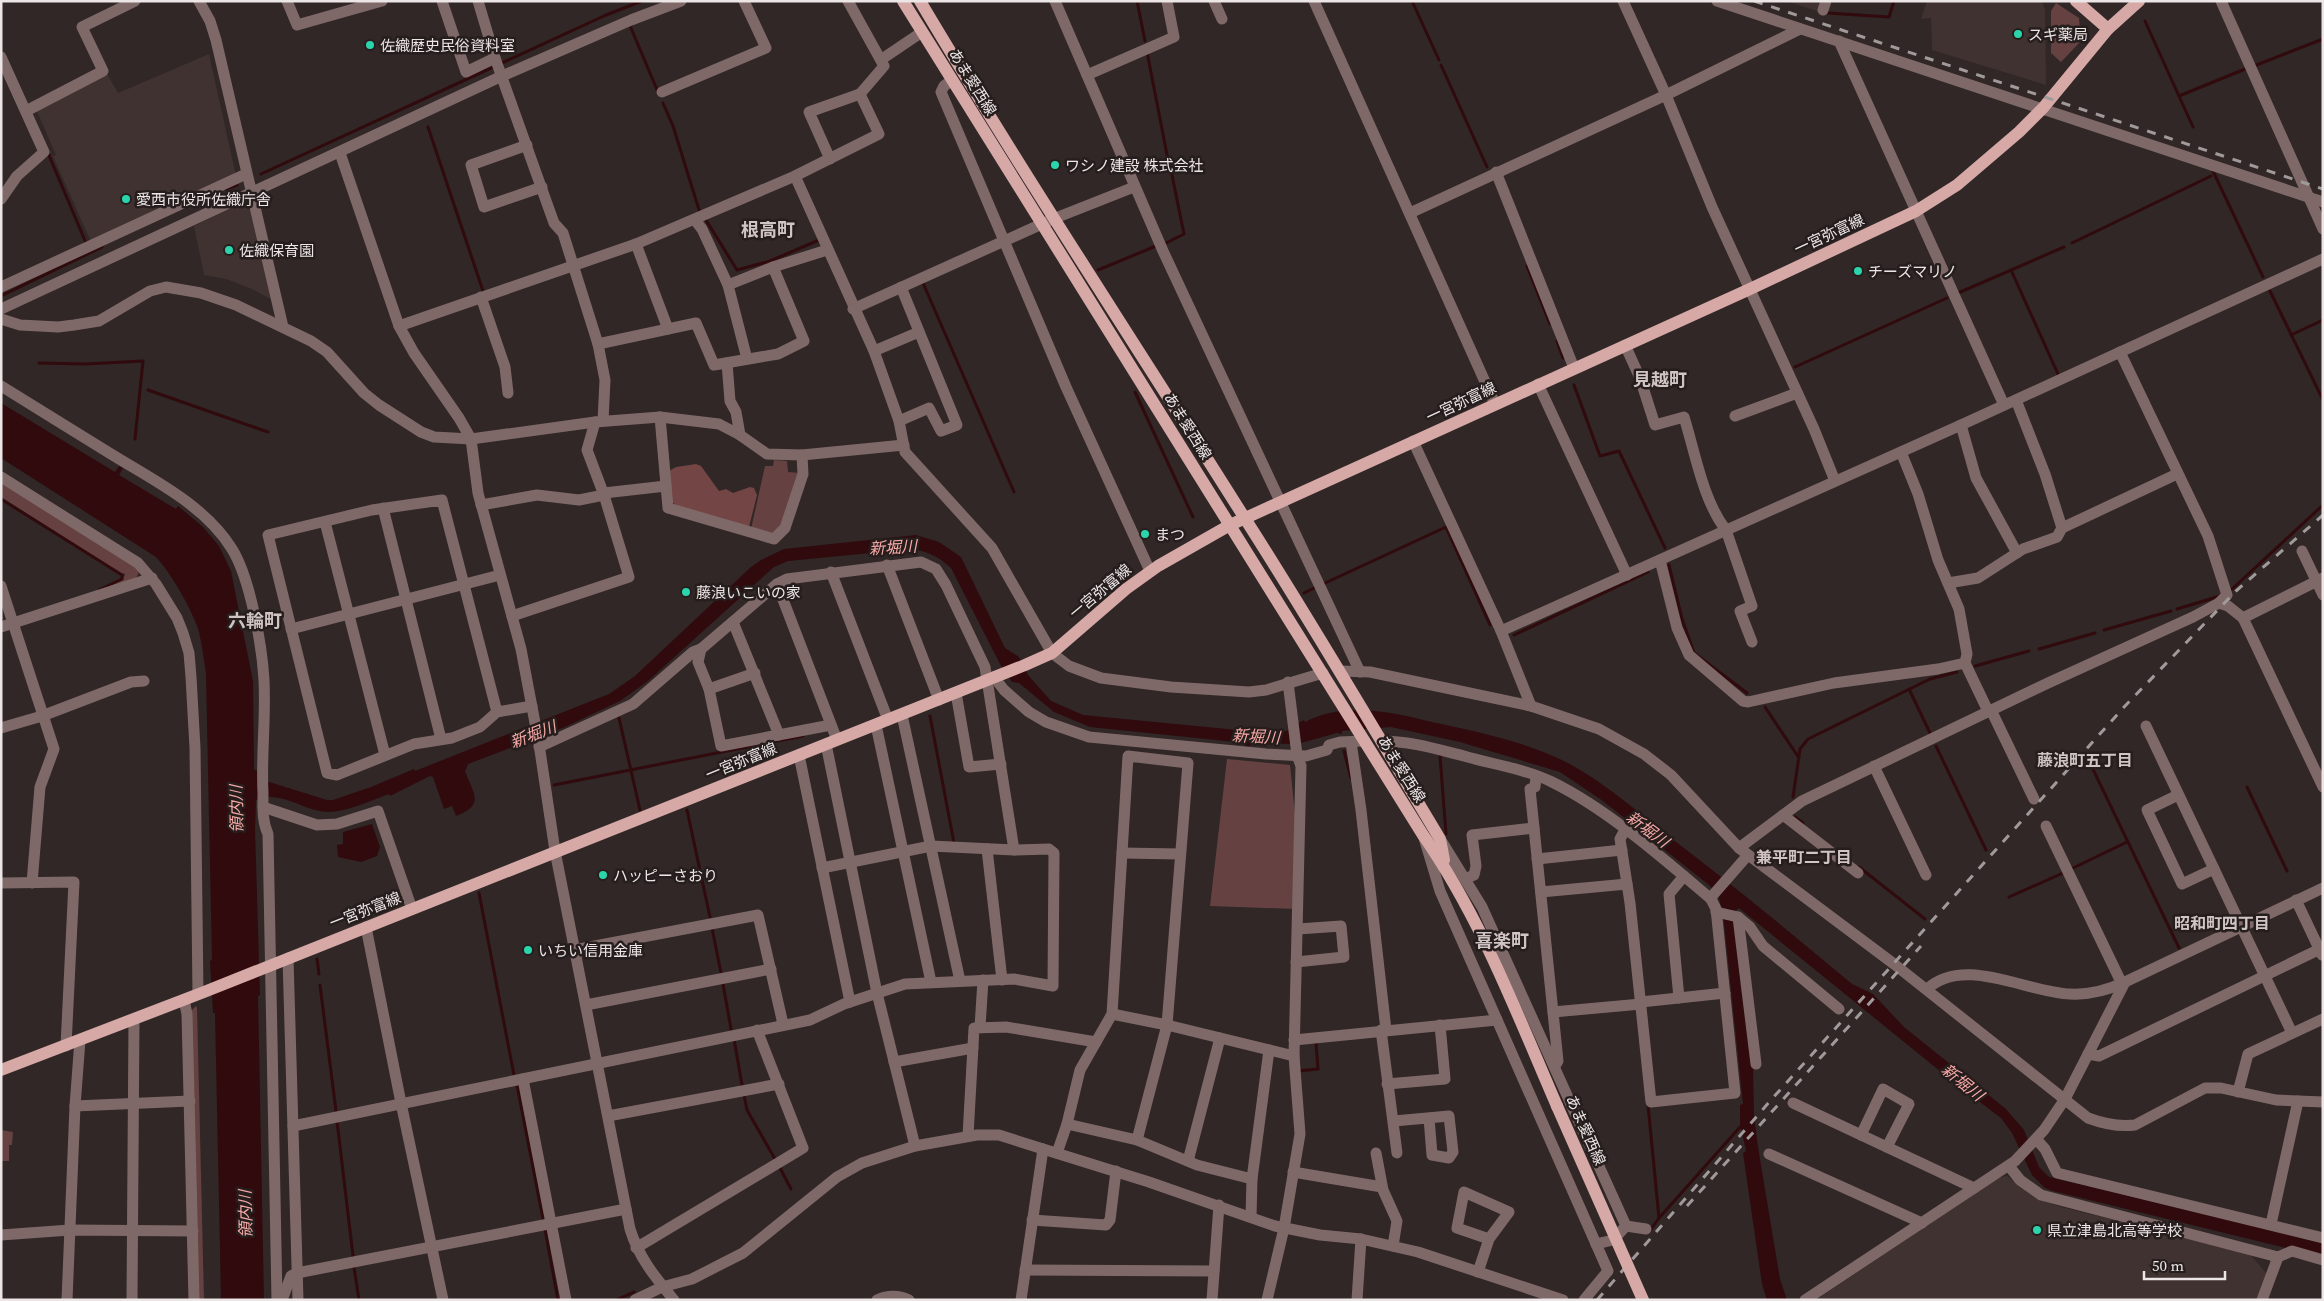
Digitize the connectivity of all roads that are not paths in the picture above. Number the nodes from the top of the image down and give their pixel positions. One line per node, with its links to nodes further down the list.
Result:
1 (135, 1): 36 (street)
2 (200, 1): 41 (street)
3 (287, 1): 4 (street)
4 (382, 1)
5 (442, 1): 27 (street)
6 (478, 1): 27 (street)
7 (680, 1): 29 (street)
8 (744, 1): 32 (street)
9 (848, 1): 28 (street)
10 (903, 1): 24 (main road, あま愛西線)
11 (920, 1): 52 (main road, あま愛西線)
12 (1056, 1): 30 (street)
13 (1167, 1): 30 (street)
14 (1214, 1): 21 (street)
15 (1314, 1): 50 (street)
16 (1623, 1): 34 (street)
17 (1717, 1): 22 (street)
18 (2076, 1): 23 (main road)
19 (2139, 1): 23 (main road, 一宮弥富線)
20 (2220, 1): 46 (street)
21 (1222, 20)
22 (1800, 29): 25 (street); 34 (street)
23 (2108, 29): 35 (main road, 一宮弥富線)
24 (922, 32): 28 (street); 31 (main road, あま愛西線)
25 (1838, 40): 35 (street); 49 (street)
26 (1, 57): 36 (street)
27 (496, 59): 29 (street)
28 (882, 60): 33 (street)
29 (501, 74): 37 (street); 38 (street)
30 (1088, 75): 43 (street)
31 (952, 80): 52 (main road, あま愛西線); 54 (street)
32 (662, 92)
33 (860, 94): 39 (street); 39 (street)
34 (1666, 95): 40 (street); 63 (street)
35 (2043, 108): 46 (street); 49 (main road, 一宮弥富線)
36 (26, 111): 47 (street)
37 (527, 145): 44 (street); 44 (street)
38 (340, 153): 45 (street); 68 (street)
39 (830, 158): 42 (street)
40 (1496, 172): 50 (street); 78 (street)
41 (246, 174): 45 (street); 61 (street)
42 (795, 176): 51 (street); 56 (street)
43 (1134, 186): 52 (street); 102 (street)
44 (542, 187): 58 (street)
45 (250, 194): 65 (street); 69 (street)
46 (2309, 197): 48 (street); 53 (street)
47 (1, 199)
48 (2323, 202)
49 (1916, 211): 63 (main road, 一宮弥富線); 85 (street)
50 (1410, 213): 84 (street)
51 (695, 220): 55 (street); 60 (street)
52 (1048, 221): 54 (street); 105 (main road, あま愛西線); 107 (main road, あま愛西線)
53 (2323, 228)
54 (1005, 241): 62 (street); 114 (street)
55 (636, 244): 58 (street); 70 (street)
56 (827, 250): 59 (street); 66 (street)
57 (2323, 259): 75 (street)
58 (574, 267): 64 (street); 72 (street)
59 (773, 267): 60 (street); 76 (street)
60 (728, 285): 76 (street)
61 (1, 287)
62 (901, 287): 66 (street); 71 (street)
63 (1750, 289): 73 (main road, 一宮弥富線); 82 (street)
64 (480, 297): 68 (street); 81 (street)
65 (1, 309)
66 (854, 309): 74 (street)
67 (1, 319): 69 (street)
68 (399, 326): 92 (street)
69 (283, 327): 92 (street)
70 (668, 329): 72 (street); 77 (street)
71 (919, 332): 74 (street); 89 (street)
72 (598, 344): 88 (street)
73 (1625, 345): 78 (main road, 一宮弥富線); 109 (street)
74 (874, 351): 89 (street)
75 (2120, 352): 83 (street); 97 (street)
76 (747, 359): 77 (street)
77 (727, 362): 91 (street)
78 (1574, 368): 79 (main road, 一宮弥富線)
79 (1538, 384): 84 (main road, 一宮弥富線); 116 (street)
80 (1, 386): 175 (street)
81 (508, 393)
82 (1797, 393): 86 (street); 99 (street)
83 (2016, 400): 85 (street); 108 (street)
84 (1495, 404): 93 (main road, 一宮弥富線)
85 (2004, 405): 90 (street)
86 (1736, 416)
87 (660, 417): 88 (street); 91 (street); 100 (street)
88 (599, 421): 92 (street); 101 (street)
89 (899, 421): 94 (street)
90 (1961, 425): 95 (street); 111 (street)
91 (740, 435): 96 (street)
92 (471, 439): 103 (street)
93 (1413, 441): 102 (main road, 一宮弥富線); 134 (street)
94 (904, 445): 96 (street); 137 (street)
95 (1901, 452): 99 (street); 120 (street)
96 (802, 455): 100 (street)
97 (2177, 474): 108 (street); 126 (street)
98 (1, 477): 118 (street)
99 (1835, 481): 109 (street)
100 (666, 486): 101 (street)
101 (604, 494): 103 (street); 128 (street)
102 (1279, 504): 105 (main road, 一宮弥富線); 140 (street)
103 (481, 505): 117 (street)
104 (383, 508): 106 (street); 122 (street); 125 (street)
105 (1246, 519): 107 (main road, 一宮弥富線); 139 (main road, あま愛西線)
106 (325, 522): 127 (street); 133 (street)
107 (1230, 525): 114 (main road, 一宮弥富線); 142 (main road, あま愛西線)
108 (2062, 528): 111 (street)
109 (1726, 530): 112 (street); 135 (street)
110 (2302, 551): 119 (street)
111 (2017, 553): 120 (street)
112 (1660, 560): 116 (street); 138 (street)
113 (887, 565): 115 (street); 143 (street); 148 (street)
114 (1150, 571): 137 (main road, 一宮弥富線)
115 (831, 572): 121 (street); 155 (street)
116 (1627, 574): 134 (street)
117 (500, 575): 122 (street); 128 (street)
118 (152, 578): 131 (street); 226 (street)
119 (2320, 579): 124 (street); 129 (street)
120 (1948, 583): 138 (street)
121 (776, 584): 130 (street); 156 (street)
122 (464, 585): 125 (street); 152 (street)
123 (1, 586): 131 (street)
124 (2323, 595)
125 (406, 600): 127 (street); 161 (street)
126 (2219, 603): 129 (street); 151 (street)
127 (348, 614): 133 (street); 168 (street)
128 (512, 616): 150 (street)
129 (2243, 618): 172 (street)
130 (733, 622): 136 (street); 141 (street)
131 (14, 623): 132 (street); 154 (street)
132 (1, 627)
133 (291, 629): 168 (street)
134 (1501, 631): 149 (street)
135 (1752, 642)
136 (701, 649): 146 (street); 165 (street)
137 (1052, 653): 143 (main road, 一宮弥富線); 145 (street)
138 (1965, 663): 151 (street)
139 (1340, 671): 140 (street); 162 (main road, あま愛西線)
140 (1360, 672): 149 (street)
141 (755, 673): 146 (street); 160 (street)
142 (1323, 673): 145 (street); 163 (main road, あま愛西線)
143 (994, 677): 147 (main road, 一宮弥富線); 167 (street); 169 (street)
144 (144, 681): 154 (street)
145 (1288, 682): 167 (street)
146 (710, 689): 160 (street)
147 (956, 693): 148 (main road, 一宮弥富線); 169 (street)
148 (939, 700): 153 (main road, 一宮弥富線)
149 (1531, 706): 187 (street)
150 (533, 711): 152 (street); 165 (street)
151 (1989, 711): 170 (street); 174 (street)
152 (497, 712): 161 (street)
153 (902, 715): 155 (main road, 一宮弥富線); 182 (street)
154 (42, 716): 159 (street); 201 (street)
155 (888, 720): 157 (main road, 一宮弥富線)
156 (831, 725): 160 (street); 164 (street)
157 (876, 725): 164 (main road, 一宮弥富線); 188 (street)
158 (2146, 726): 173 (street)
159 (1, 728)
160 (779, 735)
161 (441, 739): 168 (street)
162 (1380, 739): 171 (street); 181 (main road, あま愛西線)
163 (1360, 740): 167 (street); 180 (main road, あま愛西線); 247 (street)
164 (832, 742): 166 (main road, 一宮弥富線); 192 (street)
165 (539, 745): 186 (street)
166 (799, 755): 186 (main road, 一宮弥富線); 194 (street)
167 (1297, 755): 212 (street)
168 (385, 756)
169 (1001, 764): 184 (street)
170 (1874, 766): 176 (street); 197 (street)
171 (1536, 776): 178 (street); 179 (street)
172 (2323, 787)
173 (2178, 795): 195 (street); 195 (street)
174 (2034, 799)
175 (263, 805): 207 (street); 217 (street)
176 (1783, 815): 187 (street); 196 (street)
177 (2046, 826): 224 (street)
178 (1534, 828): 191 (street); 199 (street)
179 (1626, 830): 185 (street); 198 (street)
180 (1423, 835): 193 (main road, あま愛西線); 241 (street)
181 (1440, 839): 193 (main road, あま愛西線); 199 (street)
182 (931, 846): 183 (street); 188 (street); 222 (street)
183 (987, 849): 184 (street); 221 (street)
184 (1014, 850): 221 (street)
185 (1622, 850): 191 (street); 202 (street)
186 (554, 851): 207 (main road, 一宮弥富線); 213 (street)
187 (1743, 851): 205 (street); 225 (street)
188 (904, 852): 192 (street); 223 (street)
189 (1122, 853): 190 (street); 190 (street); 236 (street)
190 (1180, 854): 243 (street)
191 (1537, 860): 204 (street)
192 (851, 862): 194 (street); 228 (street)
193 (1445, 866): 347 (main road, あま愛西線, bridge)
194 (822, 868): 231 (street)
195 (2214, 869): 211 (street)
196 (1858, 873)
197 (1926, 875)
198 (1684, 876): 205 (street); 229 (street)
199 (1465, 879): 238 (street)
200 (1, 883): 201 (street)
201 (32, 883): 253 (street)
202 (1627, 884): 204 (street); 232 (street)
203 (2323, 888): 206 (street)
204 (1540, 892): 237 (street)
205 (1712, 897): 208 (street)
206 (2296, 900): 211 (street); 214 (street)
207 (412, 909): 210 (main road, 一宮弥富線)
208 (1718, 913): 209 (street); 227 (street)
209 (1738, 917): 234 (street); 261 (street)
210 (366, 927): 215 (main road, 一宮弥富線); 272 (street)
211 (2241, 927): 219 (street); 224 (street)
212 (1298, 929): 216 (street); 216 (street)
213 (574, 950): 218 (street); 233 (street)
214 (2321, 952): 219 (street)
215 (288, 958): 217 (main road, 一宮弥富線); 254 (street)
216 (1296, 962): 251 (street)
217 (268, 966): 226 (main road, 一宮弥富線); 235 (street)
218 (771, 970): 233 (street); 242 (street)
219 (2265, 975): 248 (street); 257 (street)
220 (983, 980): 221 (street); 222 (street); 245 (street)
221 (1002, 980)
222 (960, 981): 223 (street)
223 (931, 982): 228 (street)
224 (2124, 983): 225 (street); 257 (street)
225 (1927, 989): 268 (street)
226 (201, 993): 230 (main road, 一宮弥富線)
227 (1724, 993): 229 (street); 232 (street)
228 (877, 994): 231 (street); 259 (street)
229 (1679, 998): 232 (street)
230 (184, 1000): 239 (main road, 一宮弥富線); 269 (street)
231 (850, 1002): 242 (street)
232 (1641, 1003): 237 (street)
233 (586, 1005): 260 (street)
234 (1839, 1009)
235 (272, 1010): 254 (street); 332 (street)
236 (1112, 1014): 243 (street); 252 (street)
237 (1553, 1014): 238 (street); 262 (street)
238 (1532, 1016): 262 (street)
239 (134, 1019): 250 (main road, 一宮弥富線); 274 (street)
240 (2323, 1019): 248 (street)
241 (1497, 1020): 244 (street); 298 (street)
242 (783, 1024): 246 (street)
243 (1167, 1025): 249 (street); 283 (street)
244 (1440, 1025): 247 (street); 266 (street)
245 (980, 1028): 252 (street); 255 (street)
246 (757, 1030): 260 (street); 265 (street)
247 (1384, 1030): 251 (street); 266 (street)
248 (2292, 1033): 267 (street)
249 (1220, 1038): 256 (street); 292 (street)
250 (80, 1040): 253 (main road, 一宮弥富線); 275 (street)
251 (1294, 1040): 258 (street)
252 (1096, 1042): 279 (street)
253 (66, 1046): 263 (main road, 一宮弥富線)
254 (291, 1048): 280 (street)
255 (973, 1048): 259 (street); 282 (street)
256 (1269, 1050): 258 (street); 297 (street)
257 (2088, 1054): 268 (street)
258 (1294, 1056): 296 (street)
259 (894, 1062): 285 (street)
260 (598, 1064): 264 (street); 276 (street)
261 (1756, 1064)
262 (1555, 1067): 294 (street)
263 (1, 1070)
264 (524, 1079): 272 (street); 306 (street)
265 (779, 1084): 276 (street); 321 (street)
266 (1387, 1084): 278 (street)
267 (2238, 1092): 268 (street); 270 (street)
268 (2065, 1100): 284 (street)
269 (190, 1101): 274 (street); 313 (street)
270 (2298, 1101): 271 (street); 307 (street)
271 (2323, 1102)
272 (400, 1103): 280 (street); 319 (street)
273 (1792, 1104): 281 (street)
274 (134, 1105): 275 (street); 312 (street)
275 (75, 1106): 311 (street)
276 (608, 1116): 302 (street)
277 (1428, 1118): 278 (street)
278 (1394, 1121): 290 (street)
279 (1067, 1124): 283 (street); 288 (street)
280 (293, 1126): 327 (street)
281 (1861, 1135): 286 (street); 286 (street)
282 (968, 1136): 285 (street); 287 (street)
283 (1137, 1140): 292 (street)
284 (2034, 1141): 293 (street); 307 (street)
285 (915, 1146): 328 (street)
286 (1887, 1148): 300 (street)
287 (1044, 1149): 288 (street); 304 (street)
288 (1057, 1153): 295 (street)
289 (1376, 1153): 299 (street)
290 (1397, 1153)
291 (1770, 1154): 305 (street)
292 (1188, 1161): 297 (street)
293 (2012, 1163): 300 (street); 322 (street)
294 (1599, 1166): 298 (street); 308 (street)
295 (1116, 1171): 301 (street); 304 (street)
296 (1293, 1172): 299 (street); 309 (street)
297 (1252, 1179): 303 (street)
298 (1568, 1180): 318 (street)
299 (1382, 1187): 320 (street)
300 (1974, 1188): 305 (street)
301 (1219, 1206): 303 (street); 325 (street)
302 (626, 1209): 306 (street); 321 (street)
303 (1251, 1217): 309 (street)
304 (1032, 1220): 324 (street)
305 (1922, 1223): 348 (street)
306 (552, 1224): 319 (street); 336 (street)
307 (2271, 1224): 315 (street)
308 (1626, 1226): 310 (street); 318 (street)
309 (1284, 1228): 316 (street); 343 (street)
310 (1646, 1229)
311 (70, 1230): 312 (street); 314 (street); 329 (street)
312 (133, 1230): 313 (street); 330 (street)
313 (193, 1231): 331 (street)
314 (1, 1235)
315 (2323, 1238)
316 (1361, 1239): 320 (street); 344 (street)
317 (1489, 1239): 317 (street); 326 (street)
318 (1596, 1244): 346 (street)
319 (432, 1246): 327 (street); 335 (street)
320 (1393, 1246): 326 (street)
321 (636, 1248): 328 (street)
322 (2278, 1257): 323 (street); 349 (street)
323 (2323, 1260)
324 (1025, 1270): 325 (street); 341 (street)
325 (1214, 1271): 342 (street)
326 (1478, 1272): 345 (street)
327 (297, 1273): 333 (street); 334 (street)
328 (662, 1287): 337 (street); 338 (street)
329 (67, 1300)
330 (132, 1300)
331 (194, 1300)
332 (277, 1300)
333 (282, 1300)
334 (298, 1300)
335 (443, 1300)
336 (566, 1300)
337 (635, 1300)
338 (674, 1300)
339 (877, 1300): 340 (street)
340 (909, 1300)
341 (1022, 1300)
342 (1212, 1300)
343 (1267, 1300)
344 (1357, 1300)
345 (1563, 1300)
346 (1584, 1300)
347 (1643, 1300)
348 (1805, 1300)
349 (2262, 1300)

